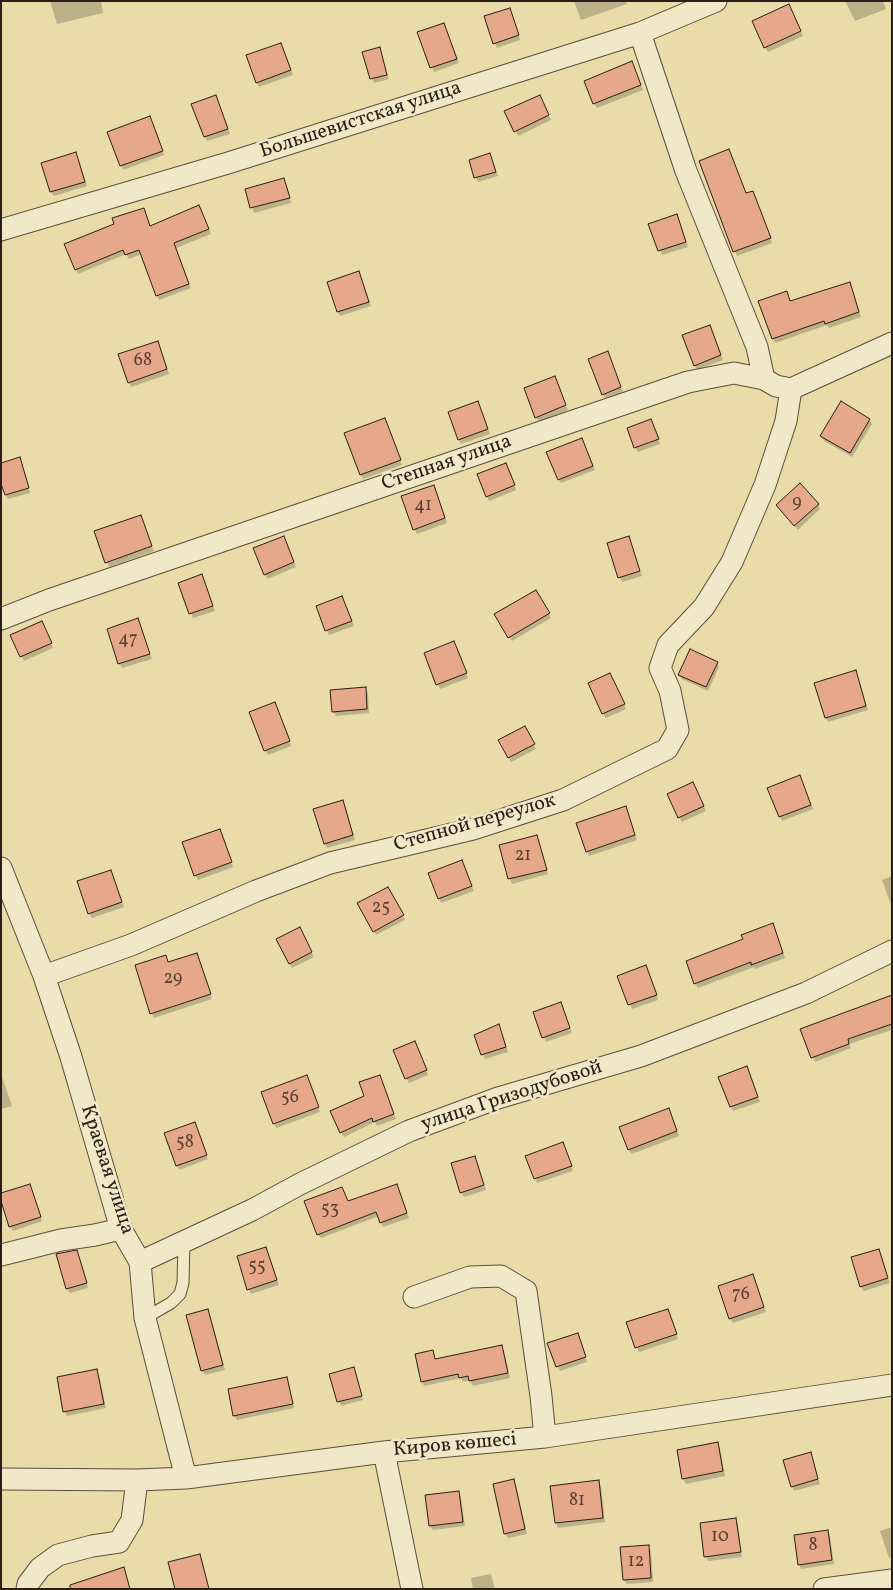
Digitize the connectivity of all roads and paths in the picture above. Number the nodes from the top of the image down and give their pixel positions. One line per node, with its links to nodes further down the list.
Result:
1 (716, 1): 2 (street, Большевистская улица)
2 (640, 32): 3 (street, Большевистская улица); 5 (street)
3 (1, 230)
4 (892, 343): 6 (street)
5 (764, 378): 6 (street, Степная улица); 7 (street, Степная улица)
6 (790, 389): 10 (street, Степной переулок)
7 (1, 619)
8 (1, 868): 10 (street, Краевая улица)
9 (892, 951): 12 (street, улица Гризодубовой)
10 (44, 976): 11 (street, Краевая улица)
11 (121, 1229): 13 (street); 14 (street, Краевая улица)
12 (184, 1241): 14 (street, улица Гризодубовой); 16 (lane)
13 (1, 1255)
14 (140, 1262): 16 (street, Краевая улица)
15 (414, 1297): 18 (street)
16 (145, 1318): 20 (street, Краевая улица)
17 (892, 1385): 18 (street, Киров көшесі)
18 (545, 1437): 19 (street, Киров көшесі)
19 (384, 1452): 20 (street, Киров көшесі); 25 (street)
20 (186, 1478): 22 (street, Киров көшесі)
21 (8, 1479): 22 (street, Киров көшесі)
22 (137, 1480): 24 (street)
23 (892, 1580): 26 (street)
24 (26, 1589)
25 (412, 1589)
26 (824, 1589)

